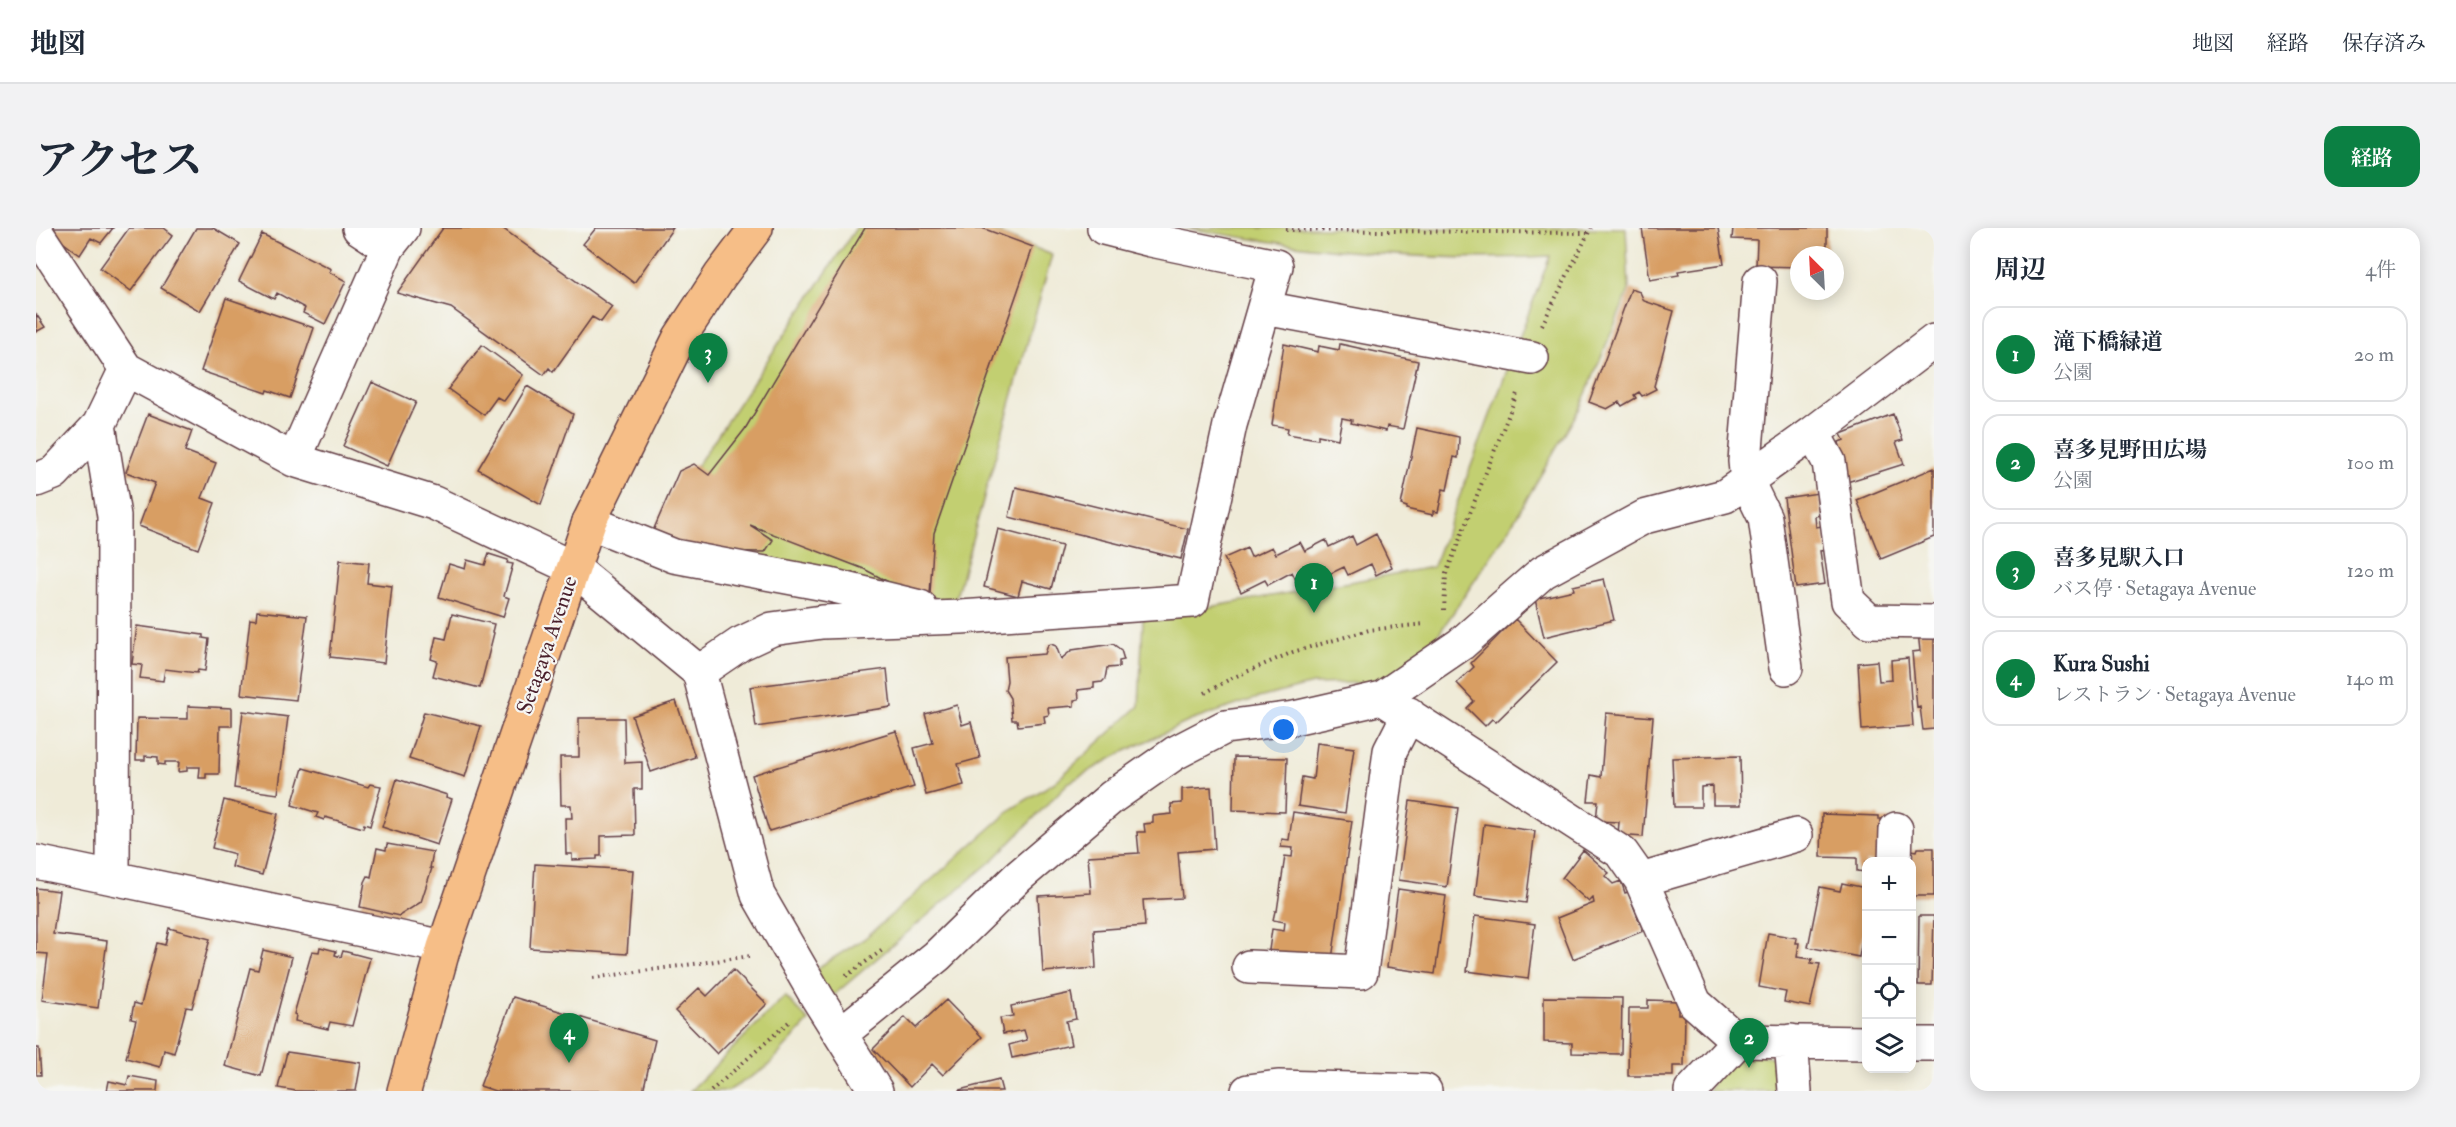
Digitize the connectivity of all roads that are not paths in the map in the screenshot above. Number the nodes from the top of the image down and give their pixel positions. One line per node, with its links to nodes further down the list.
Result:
1 (358, 228): 5 (street)
2 (756, 228): 16 (main road, Setagaya Avenue)
3 (1104, 228): 7 (street)
4 (36, 232): 10 (street)
5 (396, 237): 13 (street)
6 (1760, 281): 15 (street)
7 (1264, 308): 9 (street); 18 (street)
8 (1934, 341): 12 (street)
9 (1532, 358)
10 (126, 369): 11 (street); 13 (street)
11 (99, 425): 14 (street); 27 (street)
12 (1813, 433): 15 (street); 19 (street)
13 (294, 459): 17 (street)
14 (36, 480)
15 (1747, 481): 20 (street); 22 (street)
16 (589, 522): 17 (main road, Setagaya Avenue); 18 (street)
17 (573, 568): 21 (street); 29 (main road, Setagaya Avenue)
18 (961, 617): 21 (street)
19 (1934, 622)
20 (1786, 668)
21 (699, 672): 31 (street)
22 (1396, 706): 28 (street); 30 (street); 31 (street)
23 (1896, 829): 25 (street)
24 (1796, 835): 28 (street)
25 (1895, 857)
26 (36, 862): 27 (street)
27 (113, 877): 29 (street)
28 (1641, 880): 32 (street)
29 (444, 947): 37 (main road, Setagaya Avenue)
30 (1249, 966)
31 (842, 1033): 38 (street)
32 (1738, 1041): 33 (street); 41 (street)
33 (1791, 1041): 34 (street); 42 (street)
34 (1862, 1043)
35 (1916, 1044): 36 (street)
36 (1934, 1044)
37 (404, 1091)
38 (876, 1091)
39 (1248, 1091): 40 (street)
40 (1425, 1091)
41 (1691, 1091)
42 (1795, 1091)

